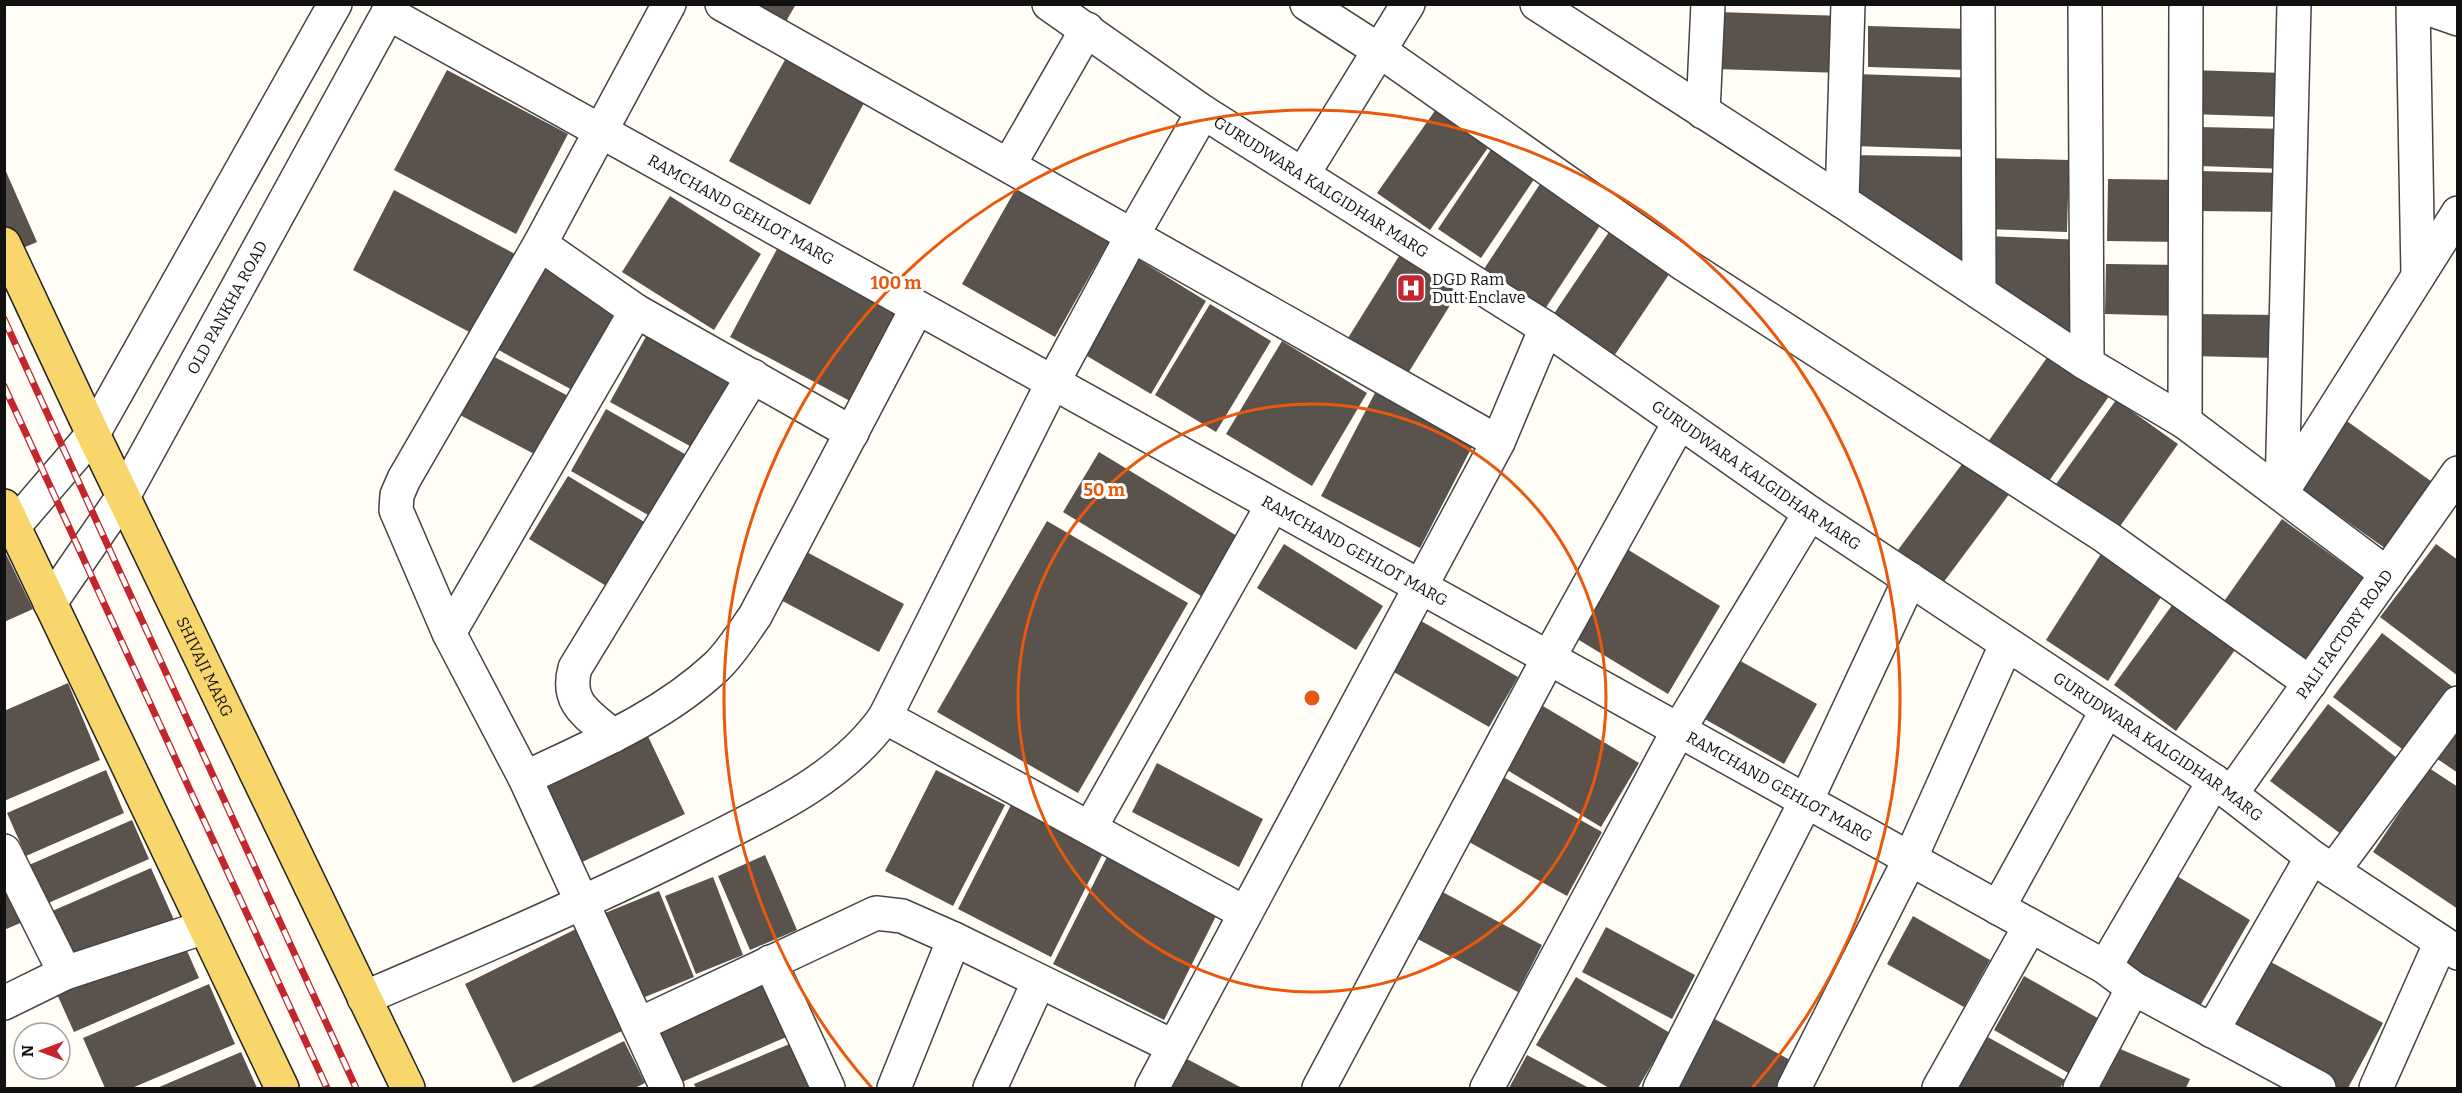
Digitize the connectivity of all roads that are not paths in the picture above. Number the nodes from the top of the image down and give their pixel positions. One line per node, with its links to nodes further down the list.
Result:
1 (335, 4): 40 (street)
2 (669, 4): 21 (street)
3 (722, 4): 22 (street)
4 (1049, 4): 17 (street, GURUDWARA KALGIDHAR MARG)
5 (1307, 4): 18 (street)
6 (1408, 4): 18 (street)
7 (1537, 4): 20 (street)
8 (1708, 4): 20 (street)
9 (1848, 4): 24 (street)
10 (1978, 4): 30 (street)
11 (2085, 4): 34 (street)
12 (2186, 4): 37 (street)
13 (2294, 4): 43 (street)
14 (2414, 4): 16 (street); 29 (street)
15 (390, 9): 21 (street, RAMCHAND GEHLOT MARG); 44 (street, OLD PANKHA ROAD)
16 (2457, 19)
17 (1087, 29): 19 (street, GURUDWARA KALGIDHAR MARG); 22 (street)
18 (1380, 51): 23 (street); 55 (street)
19 (1203, 112): 23 (street, GURUDWARA KALGIDHAR MARG); 26 (street)
20 (1704, 112): 24 (street)
21 (601, 134): 28 (street); 31 (street, RAMCHAND GEHLOT MARG)
22 (1008, 165): 26 (street)
23 (1303, 174): 33 (street, GURUDWARA KALGIDHAR MARG)
24 (1842, 201): 30 (street)
25 (2457, 213): 29 (street)
26 (1133, 234): 36 (street); 41 (street)
27 (4, 244): 40 (main road, SHIVAJI MARG)
28 (540, 244): 32 (street); 52 (street)
29 (2418, 276): 43 (street)
30 (1979, 292): 34 (street)
31 (917, 308): 36 (street, RAMCHAND GEHLOT MARG); 39 (street)
32 (636, 311): 35 (street); 52 (street)
33 (1546, 328): 38 (street, GURUDWARA KALGIDHAR MARG); 41 (street)
34 (2084, 362): 37 (street)
35 (753, 376): 39 (street); 60 (street)
36 (1052, 384): 45 (street, RAMCHAND GEHLOT MARG); 58 (street)
37 (2185, 422): 43 (street)
38 (1679, 423): 46 (street, GURUDWARA KALGIDHAR MARG); 54 (street)
39 (852, 433): 60 (street)
40 (93, 434): 44 (main road, SHIVAJI MARG); 47 (street)
41 (1498, 442): 50 (street)
42 (2457, 473): 48 (street, PALI FACTORY ROAD)
43 (2282, 492): 48 (street)
44 (124, 495): 51 (street, OLD PANKHA ROAD); 80 (main road, SHIVAJI MARG)
45 (1272, 506): 50 (street, RAMCHAND GEHLOT MARG); 64 (street)
46 (1810, 513): 49 (street, GURUDWARA KALGIDHAR MARG); 59 (street)
47 (9, 516): 51 (main road)
48 (2387, 573): 55 (street, PALI FACTORY ROAD)
49 (1910, 579): 53 (street, GURUDWARA KALGIDHAR MARG); 63 (street)
50 (1421, 588): 54 (street, RAMCHAND GEHLOT MARG); 70 (street)
51 (50, 603): 72 (main road)
52 (448, 633): 61 (street)
53 (2006, 645): 57 (street, GURUDWARA KALGIDHAR MARG); 66 (street)
54 (1548, 659): 59 (street, RAMCHAND GEHLOT MARG); 92 (street)
55 (2310, 683): 62 (street, PALI FACTORY ROAD)
56 (2457, 703): 67 (street)
57 (2106, 712): 62 (street, GURUDWARA KALGIDHAR MARG); 69 (street)
58 (885, 717): 64 (street); 68 (street)
59 (1678, 730): 63 (street, RAMCHAND GEHLOT MARG); 93 (street)
60 (614, 736): 61 (street)
61 (525, 778): 68 (street)
62 (2222, 788): 67 (street, GURUDWARA KALGIDHAR MARG); 76 (street, PALI FACTORY ROAD)
63 (1806, 801): 66 (street, RAMCHAND GEHLOT MARG); 94 (street)
64 (1090, 828): 70 (street)
65 (4, 851): 77 (street)
66 (1910, 859): 69 (street, RAMCHAND GEHLOT MARG); 95 (street)
67 (2323, 864): 74 (street, GURUDWARA KALGIDHAR MARG); 83 (street)
68 (583, 904): 80 (street); 82 (street)
69 (1998, 908): 71 (street, RAMCHAND GEHLOT MARG)
70 (1245, 913): 84 (street)
71 (2030, 926): 76 (street, RAMCHAND GEHLOT MARG); 96 (street)
72 (205, 927): 77 (street); 85 (main road)
73 (954, 939): 75 (street); 78 (street); 89 (street)
74 (2453, 948): 99 (street)
75 (770, 962): 82 (street); 88 (street)
76 (2105, 967): 79 (street, RAMCHAND GEHLOT MARG)
77 (65, 973): 81 (street)
78 (1039, 981): 84 (street); 90 (street)
79 (2133, 988): 83 (street, RAMCHAND GEHLOT MARG); 97 (street)
80 (364, 998): 86 (main road, SHIVAJI MARG)
81 (4, 1003)
82 (638, 1025): 87 (street)
83 (2212, 1031): 98 (street, RAMCHAND GEHLOT MARG)
84 (1172, 1046): 91 (street)
85 (282, 1089)
86 (408, 1089)
87 (667, 1089)
88 (828, 1089)
89 (894, 1089)
90 (990, 1089)
91 (1152, 1089)
92 (1319, 1089)
93 (1487, 1089)
94 (1660, 1089)
95 (1794, 1089)
96 (1938, 1089)
97 (2080, 1089)
98 (2319, 1089)
99 (2376, 1089)

